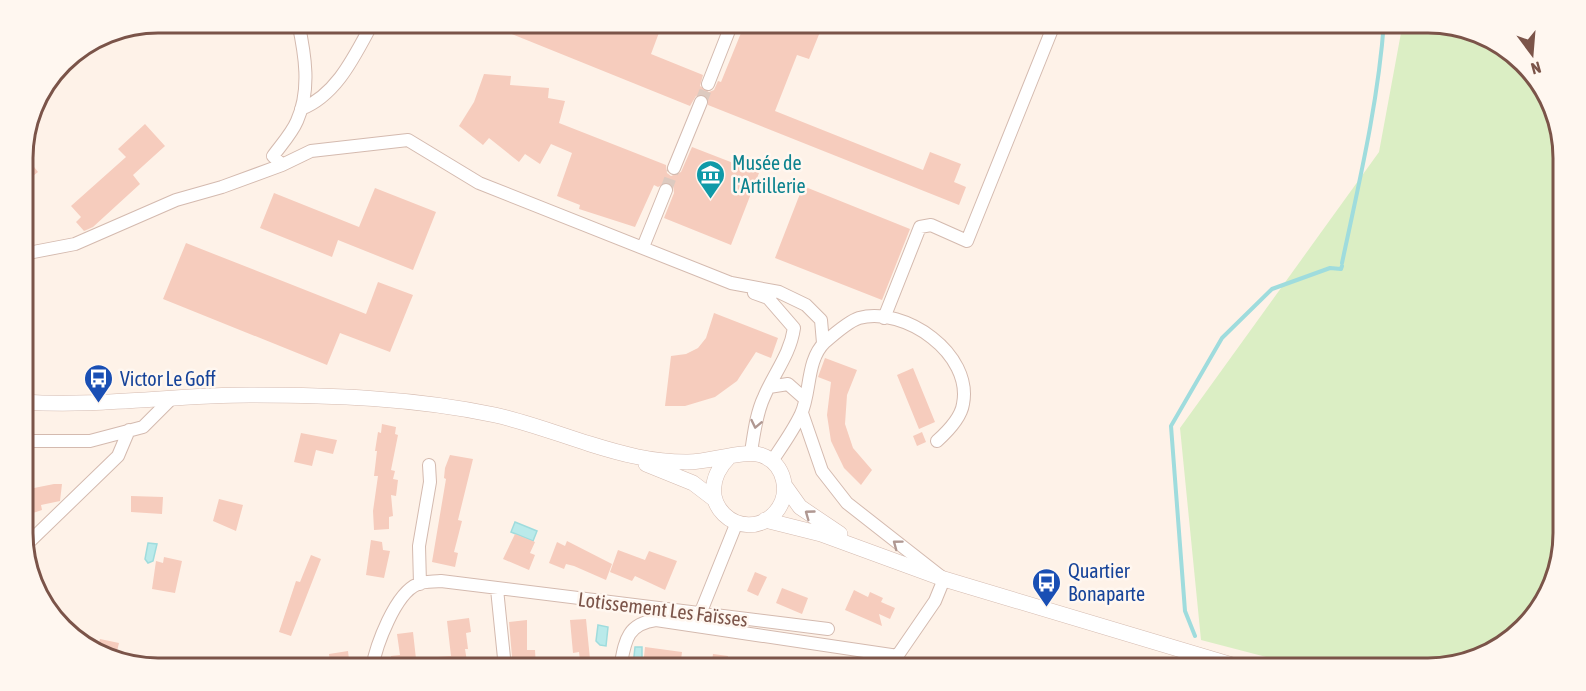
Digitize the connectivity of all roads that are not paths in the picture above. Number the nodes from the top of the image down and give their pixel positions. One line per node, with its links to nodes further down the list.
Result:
1 (300, 33): 7 (street)
2 (366, 33): 7 (street)
3 (728, 33): 5 (street)
4 (1051, 33): 14 (street)
5 (708, 84)
6 (701, 102): 9 (street)
7 (301, 109): 8 (street)
8 (282, 165): 11 (street); 12 (street)
9 (675, 168)
10 (666, 190): 11 (street)
11 (643, 247): 13 (street)
12 (33, 252)
13 (731, 283): 15 (street); 16 (street)
14 (884, 318): 15 (street); 23 (street)
15 (823, 343): 17 (street)
16 (769, 387): 17 (street); 24 (street, one-way to 24)
17 (805, 399): 20 (street)
18 (170, 400): 19 (street); 21 (street); 26 (street)
19 (33, 402)
20 (802, 413): 27 (street); 35 (street, one-way to 20)
21 (129, 430): 22 (street); 33 (street)
22 (33, 441)
23 (938, 441)
24 (751, 452): 25 (street); 27 (street)
25 (729, 457): 26 (street); 30 (street)
26 (639, 459): 30 (street)
27 (772, 462): 29 (street)
28 (429, 465): 36 (street)
29 (784, 486): 31 (street); 34 (street, one-way to 29)
30 (714, 499): 32 (street)
31 (765, 520): 32 (street); 34 (street)
32 (737, 522): 38 (street)
33 (33, 538)
34 (877, 554): 35 (street)
35 (944, 579): 40 (street); 44 (street)
36 (420, 584): 37 (street, Lotissement Les Faïsses); 41 (street)
37 (497, 589): 38 (street, Lotissement Les Faïsses); 42 (street)
38 (700, 614): 39 (street, Lotissement Les Faïsses)
39 (828, 629)
40 (898, 656): 43 (street)
41 (375, 658)
42 (504, 658)
43 (623, 658)
44 (1209, 658)

